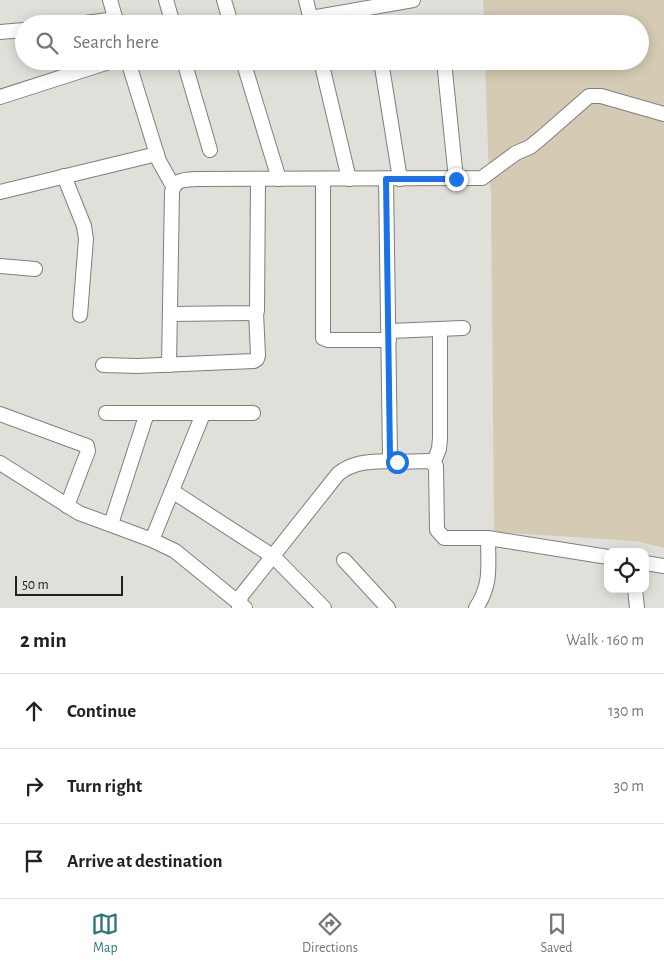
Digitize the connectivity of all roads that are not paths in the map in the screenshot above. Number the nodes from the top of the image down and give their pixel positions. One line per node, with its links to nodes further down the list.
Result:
1 (110, 0): 6 (street)
2 (166, 0): 7 (street)
3 (224, 0): 8 (street)
4 (306, 0): 9 (street)
5 (413, 0): 10 (street)
6 (114, 15)
7 (170, 15)
8 (228, 15)
9 (310, 15)
10 (340, 15)
11 (15, 31): 12 (street)
12 (0, 32)
13 (84, 70): 20 (street)
14 (131, 70): 23 (street)
15 (187, 70): 22 (street)
16 (246, 70): 26 (street)
17 (323, 70): 28 (street)
18 (383, 70): 29 (street)
19 (445, 70): 30 (street)
20 (0, 97)
21 (664, 114): 30 (street)
22 (210, 150)
23 (157, 154): 24 (street); 31 (street)
24 (64, 176): 32 (street); 36 (street)
25 (258, 179): 26 (street); 31 (street); 35 (street)
26 (278, 179): 27 (street)
27 (323, 179): 28 (street); 40 (street)
28 (349, 179): 29 (street)
29 (393, 179): 30 (street); 40 (street)
30 (456, 179)
31 (173, 186): 37 (street)
32 (0, 192)
33 (0, 266): 34 (street)
34 (35, 269)
35 (256, 312): 37 (street); 42 (street)
36 (80, 314)
37 (170, 314): 42 (street)
38 (463, 328): 39 (street)
39 (440, 329): 40 (street); 50 (street)
40 (389, 336): 48 (street)
41 (103, 365): 42 (street)
42 (169, 365)
43 (106, 413): 46 (street)
44 (253, 413): 47 (street)
45 (0, 414): 52 (street)
46 (147, 414): 47 (street); 53 (street)
47 (202, 414): 51 (street)
48 (394, 461): 50 (street); 56 (street)
49 (0, 462): 52 (street)
50 (433, 464): 54 (street)
51 (172, 491): 55 (street); 56 (street)
52 (67, 506): 53 (street)
53 (111, 524): 55 (street)
54 (488, 538): 57 (street); 65 (street)
55 (152, 540): 62 (street)
56 (274, 557): 62 (street); 63 (street)
57 (604, 557)
58 (344, 560): 64 (street)
59 (649, 564): 60 (street)
60 (664, 566)
61 (635, 593): 66 (street)
62 (241, 606)
63 (324, 608)
64 (388, 608)
65 (476, 608)
66 (637, 608)

